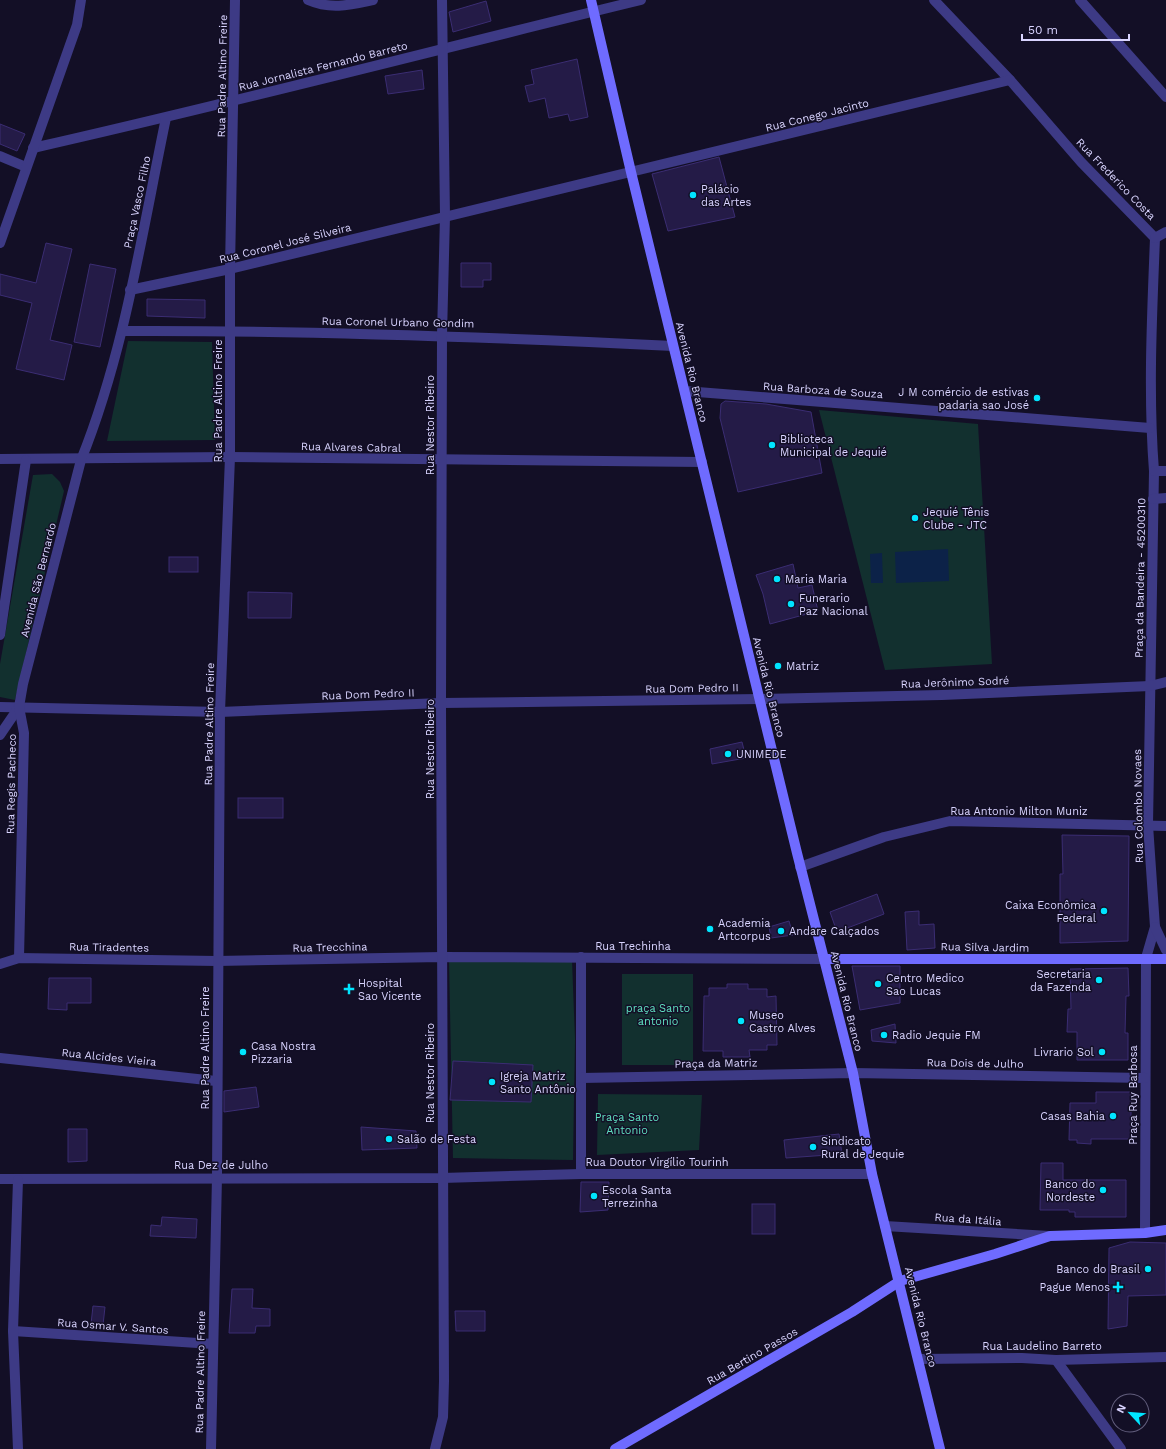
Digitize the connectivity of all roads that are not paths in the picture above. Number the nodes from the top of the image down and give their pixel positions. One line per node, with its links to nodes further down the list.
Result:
1 (81, 0): 16 (street)
2 (235, 0): 14 (street, Rua Padre Altino Freire)
3 (308, 0): 4 (street)
4 (373, 0)
5 (442, 0): 11 (street, Rua Nestor Ribeiro)
6 (591, 0): 10 (main road, Avenida Rio Branco)
7 (641, 0): 10 (street, Rua Jornalista Fernando Barreto)
8 (934, 0): 12 (street, Rua Frederico Costa)
9 (1080, 0): 13 (street)
10 (594, 11): 11 (street, Rua Jornalista Fernando Barreto); 19 (main road, Avenida Rio Branco)
11 (443, 48): 14 (street, Rua Jornalista Fernando Barreto); 20 (street, Rua Nestor Ribeiro)
12 (1010, 80): 19 (street, Rua Conego Jacinto); 22 (street, Rua Frederico Costa)
13 (1166, 97)
14 (234, 100): 15 (street, Rua Jornalista Fernando Barreto); 24 (street, Rua Padre Altino Freire)
15 (166, 118): 16 (street, Rua Jornalista Fernando Barreto); 25 (street, Praça Vasco Filho)
16 (34, 148): 18 (street)
17 (0, 156): 18 (street)
18 (26, 167): 23 (street)
19 (631, 172): 20 (street, Rua Conego Jacinto); 29 (main road, Avenida Rio Branco)
20 (445, 216): 24 (street, Rua Coronel José Silveira); 28 (street, Rua Nestor Ribeiro)
21 (1166, 232): 22 (street)
22 (1155, 238): 31 (street, Rua Frederico Costa)
23 (0, 243)
24 (230, 269): 25 (street, Rua Coronel José Silveira); 26 (street, Rua Padre Altino Freire)
25 (130, 290): 27 (street, Praça Vasco Filho)
26 (230, 331): 27 (street, Rua Coronel Urbano Gondim); 28 (street, Rua Coronel Urbano Gondim); 32 (street, Rua Padre Altino Freire)
27 (122, 332): 36 (street, Avenida São Bernardo)
28 (442, 335): 29 (street, Rua Coronel Urbano Gondim); 34 (street, Rua Nestor Ribeiro)
29 (673, 346): 30 (main road, Avenida Rio Branco)
30 (685, 391): 31 (street, Rua Barboza de Souza); 37 (main road, Avenida Rio Branco)
31 (1150, 428): 38 (street, Rua Frederico Costa)
32 (230, 457): 34 (street, Rua Alvares Cabral); 36 (street, Rua Alvares Cabral); 49 (street, Rua Padre Altino Freire)
33 (0, 459): 35 (street, Rua Alvares Cabral)
34 (443, 459): 37 (street, Rua Alvares Cabral); 46 (street, Rua Nestor Ribeiro)
35 (26, 460): 36 (street, Rua Alvares Cabral); 42 (street)
36 (81, 460): 48 (street, Avenida São Bernardo)
37 (702, 462): 45 (main road, Avenida Rio Branco)
38 (1154, 471): 39 (street); 40 (street, Praça da Bandeira - 45200310)
39 (1166, 471)
40 (1153, 498): 41 (street); 44 (street, Praça da Bandeira - 45200310)
41 (1166, 498)
42 (0, 635)
43 (1166, 682): 44 (street, Rua Jerônimo Sodré)
44 (1150, 686): 45 (street, Rua Jerônimo Sodré); 51 (street, Rua Colombo Novaes)
45 (760, 699): 46 (street, Rua Dom Pedro II); 53 (main road, Avenida Rio Branco)
46 (441, 703): 49 (street, Rua Dom Pedro II); 56 (street, Rua Nestor Ribeiro)
47 (0, 707): 48 (street, Rua Dom Pedro II)
48 (19, 707): 49 (street, Rua Dom Pedro II); 50 (street); 58 (street, Rua Regis Pacheco)
49 (220, 712): 62 (street, Rua Padre Altino Freire)
50 (0, 735)
51 (1148, 825): 52 (street, Rua Antonio Milton Muniz); 53 (street, Rua Antonio Milton Muniz); 54 (street, Rua Colombo Novaes)
52 (1166, 826)
53 (800, 867): 60 (main road, Avenida Rio Branco)
54 (1155, 927): 55 (street); 59 (street, Praça Ruy Barbosa)
55 (1166, 950)
56 (442, 957): 57 (street, Rua Trechinha); 62 (street, Rua Trecchina); 72 (street, Rua Nestor Ribeiro)
57 (581, 957): 60 (street, Rua Trechinha); 66 (street)
58 (19, 958): 62 (street, Rua Tiradentes); 63 (street, Rua Tiradentes)
59 (1146, 958): 60 (main road, Rua Silva Jardim); 61 (main road, Rua Silva Jardim); 67 (street, Praça Ruy Barbosa)
60 (824, 959): 65 (main road, Avenida Rio Branco)
61 (1166, 959)
62 (217, 961): 68 (street, Rua Padre Altino Freire)
63 (0, 964)
64 (0, 1058): 68 (street, Rua Alcides Vieira)
65 (852, 1073): 66 (street, Praça da Matriz); 67 (street, Rua Dois de Julho); 70 (main road, Avenida Rio Branco)
66 (581, 1078): 69 (street)
67 (1145, 1078): 77 (street, Praça Ruy Barbosa)
68 (216, 1081): 71 (street, Rua Padre Altino Freire)
69 (581, 1174): 70 (street, Rua Doutor Virgílio Tourinh); 72 (street, Rua Doutor Virgílio Tourinh)
70 (872, 1174): 75 (main road, Avenida Rio Branco)
71 (216, 1177): 72 (street, Rua Dez de Julho); 74 (street, Rua Dez de Julho); 81 (street, Rua Padre Altino Freire)
72 (442, 1178): 87 (street, Rua Nestor Ribeiro)
73 (0, 1179): 74 (street, Rua Dez de Julho)
74 (18, 1180): 80 (street)
75 (885, 1226): 78 (street, Rua da Itália); 79 (main road, Avenida Rio Branco)
76 (1166, 1230): 77 (main road, Rua da Itália)
77 (1145, 1233): 78 (main road, Rua da Itália)
78 (1050, 1236): 79 (main road, Rua da Itália)
79 (900, 1281): 83 (main road, Avenida Rio Branco); 88 (main road, Rua Bertino Passos)
80 (12, 1331): 81 (street, Rua Osmar V. Santos); 85 (street)
81 (213, 1344): 86 (street, Rua Padre Altino Freire)
82 (1166, 1356): 84 (street, Rua Laudelino Barreto)
83 (919, 1358): 84 (street, Rua Laudelino Barreto); 89 (main road, Avenida Rio Branco)
84 (1056, 1360): 90 (street)
85 (18, 1449)
86 (211, 1449)
87 (434, 1449)
88 (615, 1449)
89 (940, 1449)
90 (1121, 1449)

